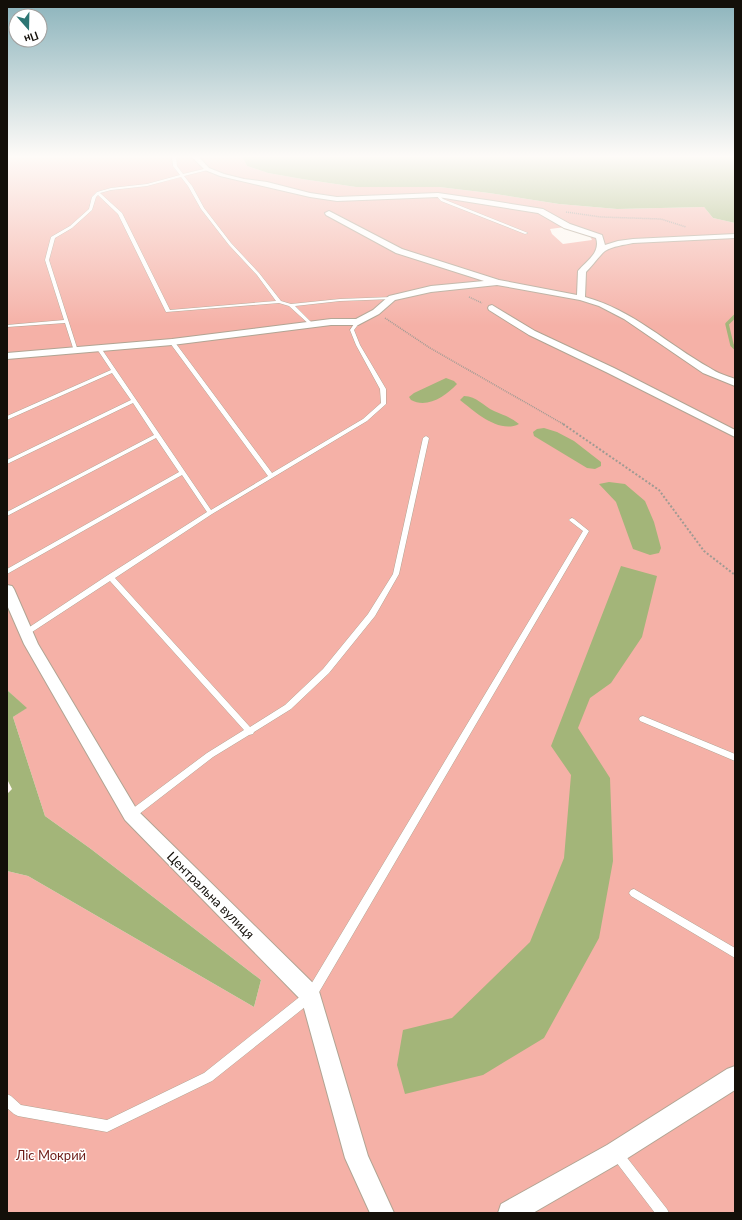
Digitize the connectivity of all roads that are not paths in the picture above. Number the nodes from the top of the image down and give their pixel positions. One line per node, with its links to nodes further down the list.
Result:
1 (88, 212): 18 (lane)
2 (120, 212): 15 (lane)
3 (205, 212): 15 (lane)
4 (472, 212): 7 (lane)
5 (542, 212): 9 (street)
6 (329, 213): 12 (street)
7 (526, 233)
8 (735, 236): 10 (street)
9 (599, 237): 10 (street); 11 (street)
10 (633, 241): 11 (street)
11 (602, 249): 14 (street)
12 (497, 282): 13 (street); 14 (street)
13 (392, 298): 16 (lane); 19 (street)
14 (581, 298): 27 (street)
15 (279, 302): 16 (lane)
16 (291, 305): 20 (lane)
17 (492, 308): 30 (street)
18 (67, 321): 21 (lane); 24 (lane)
19 (358, 322): 20 (street); 35 (lane)
20 (311, 325): 22 (street)
21 (7, 326)
22 (172, 342): 23 (street); 35 (lane)
23 (99, 349): 24 (street); 26 (lane)
24 (76, 351): 25 (street)
25 (7, 356)
26 (114, 370): 28 (lane); 29 (lane)
27 (735, 383)
28 (134, 401): 31 (lane); 33 (lane)
29 (7, 418)
30 (735, 434)
31 (158, 435): 34 (lane); 37 (lane)
32 (426, 438): 44 (lane)
33 (7, 462)
34 (183, 472): 36 (lane); 39 (lane)
35 (271, 476): 36 (lane)
36 (210, 513): 40 (lane)
37 (7, 514)
38 (572, 520): 49 (lane)
39 (7, 572)
40 (110, 577): 42 (lane); 44 (lane)
41 (7, 589): 42 (street, Центральна вулиця)
42 (26, 632): 46 (street, Центральна вулиця)
43 (643, 719): 45 (lane)
44 (250, 732): 46 (lane)
45 (735, 758)
46 (131, 815): 49 (street, Центральна вулиця)
47 (634, 893): 48 (lane)
48 (735, 953)
49 (311, 995): 51 (lane); 53 (street, Центральна вулиця)
50 (735, 1077): 52 (street)
51 (7, 1100)
52 (615, 1153): 54 (street); 55 (lane)
53 (382, 1213)
54 (510, 1213)
55 (663, 1213)

